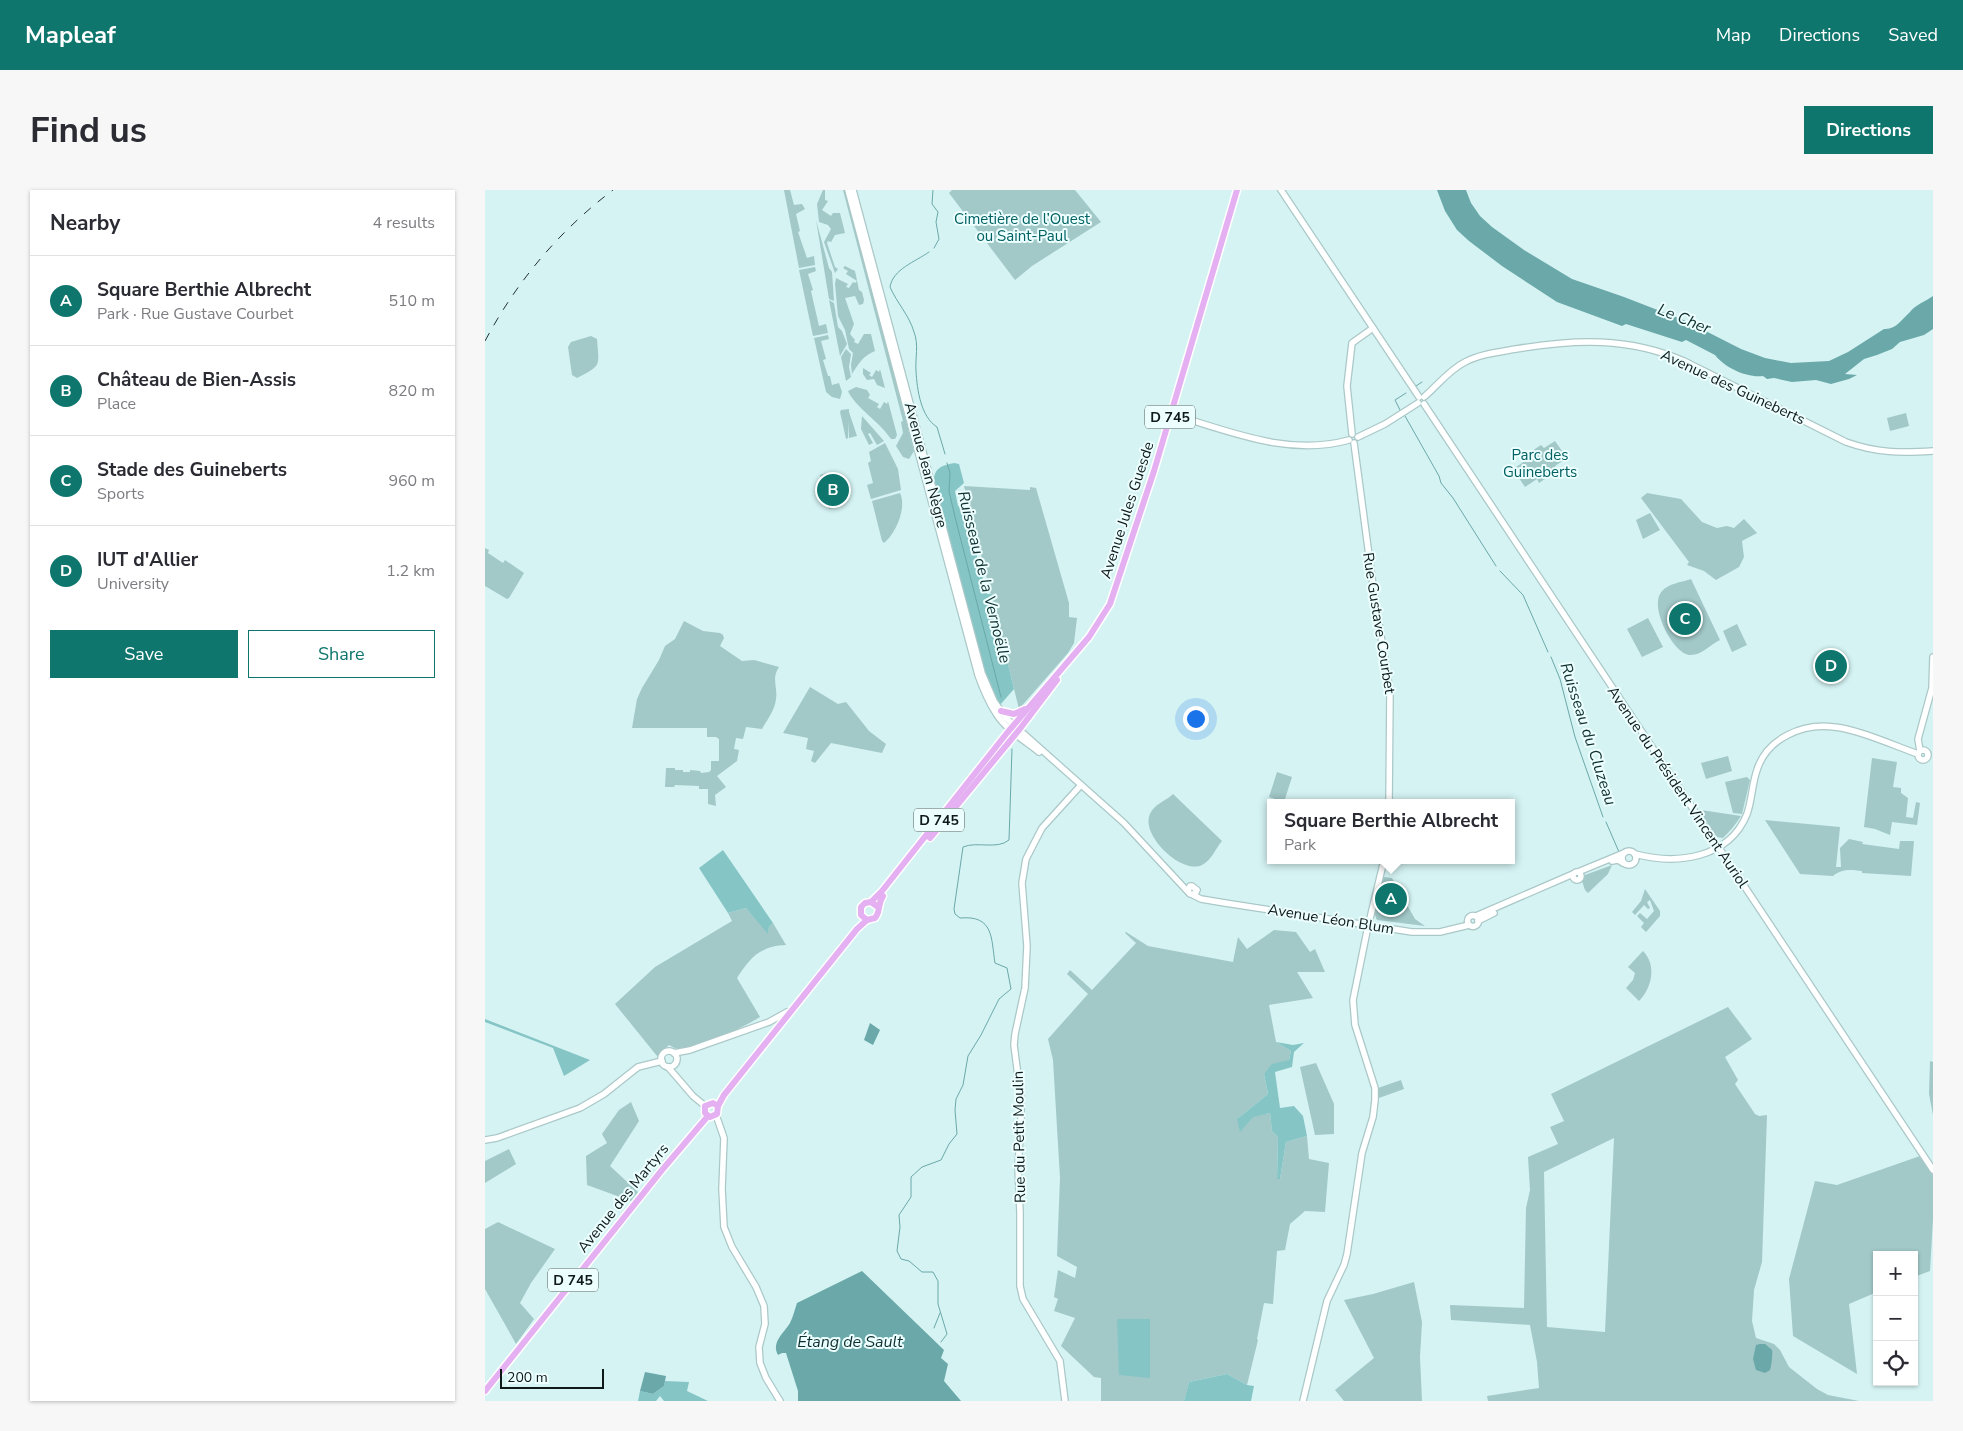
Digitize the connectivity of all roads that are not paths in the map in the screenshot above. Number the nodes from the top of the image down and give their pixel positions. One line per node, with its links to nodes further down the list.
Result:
1 (848, 190): 13 (main road, Avenue Jean Nègre)
2 (853, 190): 13 (main road, Avenue Jean Nègre)
3 (1237, 190): 7 (main road, Avenue Jules Guesde / D 745)
4 (1281, 190): 5 (main road, Avenue du Président Vincent Auriol)
5 (1373, 328): 6 (main road, Avenue du Président Vincent Auriol); 8 (main road, Rue Gustave Courbet)
6 (1421, 400): 8 (main road, Avenue des Guineberts); 9 (main road, Avenue des Guineberts); 23 (main road, Avenue du Président Vincent Auriol)
7 (1171, 414): 8 (main road, Avenue des Guineberts); 10 (main road, Avenue Jules Guesde / D 745)
8 (1353, 439): 21 (main road, Rue Gustave Courbet)
9 (1933, 451)
10 (1073, 656): 12 (main road, Avenue Jules Guesde / D 745); 14 (main road, Avenue Jules Guesde / D 745)
11 (1933, 657): 15 (main road)
12 (1032, 704): 13 (main road, D 745); 14 (main road, Avenue Jules Guesde / D 745)
13 (1000, 714): 14 (main road, Avenue Jean Nègre); 16 (main road, Avenue Jean Nègre)
14 (1015, 730): 16 (main road, D 745); 20 (main road, Avenue Léon Blum); 31 (main road, D 745)
15 (1921, 730): 17 (main road); 19 (main road)
16 (1005, 736): 30 (main road, D 745)
17 (1918, 739): 18 (main road); 19 (main road)
18 (1901, 748): 19 (main road, Avenue Léon Blum); 22 (main road, Avenue Léon Blum)
19 (1921, 752)
20 (1079, 783): 35 (main road, Avenue Léon Blum); 49 (main road, Rue du Petit Moulin)
21 (1389, 799)
22 (1734, 834): 23 (main road); 24 (main road, Avenue Léon Blum)
23 (1714, 840): 24 (main road, Avenue du Président Vincent Auriol)
24 (1719, 847): 26 (main road, Avenue Léon Blum); 46 (main road, Avenue du Président Vincent Auriol)
25 (1624, 853): 26 (main road, Avenue Léon Blum); 27 (main road); 29 (main road, Avenue Léon Blum)
26 (1636, 857): 27 (main road, Avenue Léon Blum)
27 (1623, 863): 29 (main road, Avenue Léon Blum)
28 (1383, 864): 35 (main road)
29 (1577, 875): 33 (main road, Avenue Léon Blum)
30 (871, 902): 31 (main road); 32 (main road)
31 (878, 907): 32 (main road)
32 (864, 918): 36 (main road); 42 (main road)
33 (1477, 918): 34 (main road, Avenue Léon Blum); 34 (main road, Avenue Léon Blum)
34 (1469, 922): 35 (main road, Avenue Léon Blum)
35 (1368, 924): 50 (main road)
36 (787, 1012): 37 (main road); 42 (main road)
37 (674, 1054): 38 (main road); 39 (main road)
38 (662, 1062): 40 (main road); 45 (main road)
39 (675, 1064): 40 (main road); 41 (main road)
40 (668, 1067): 41 (main road)
41 (680, 1080): 43 (main road)
42 (715, 1104): 43 (main road); 44 (main road)
43 (706, 1112): 44 (main road); 47 (main road, Avenue des Martyrs / D 745)
44 (716, 1115): 48 (main road)
45 (485, 1140)
46 (1933, 1170)
47 (485, 1390)
48 (780, 1401)
49 (1065, 1401)
50 (1303, 1401)

